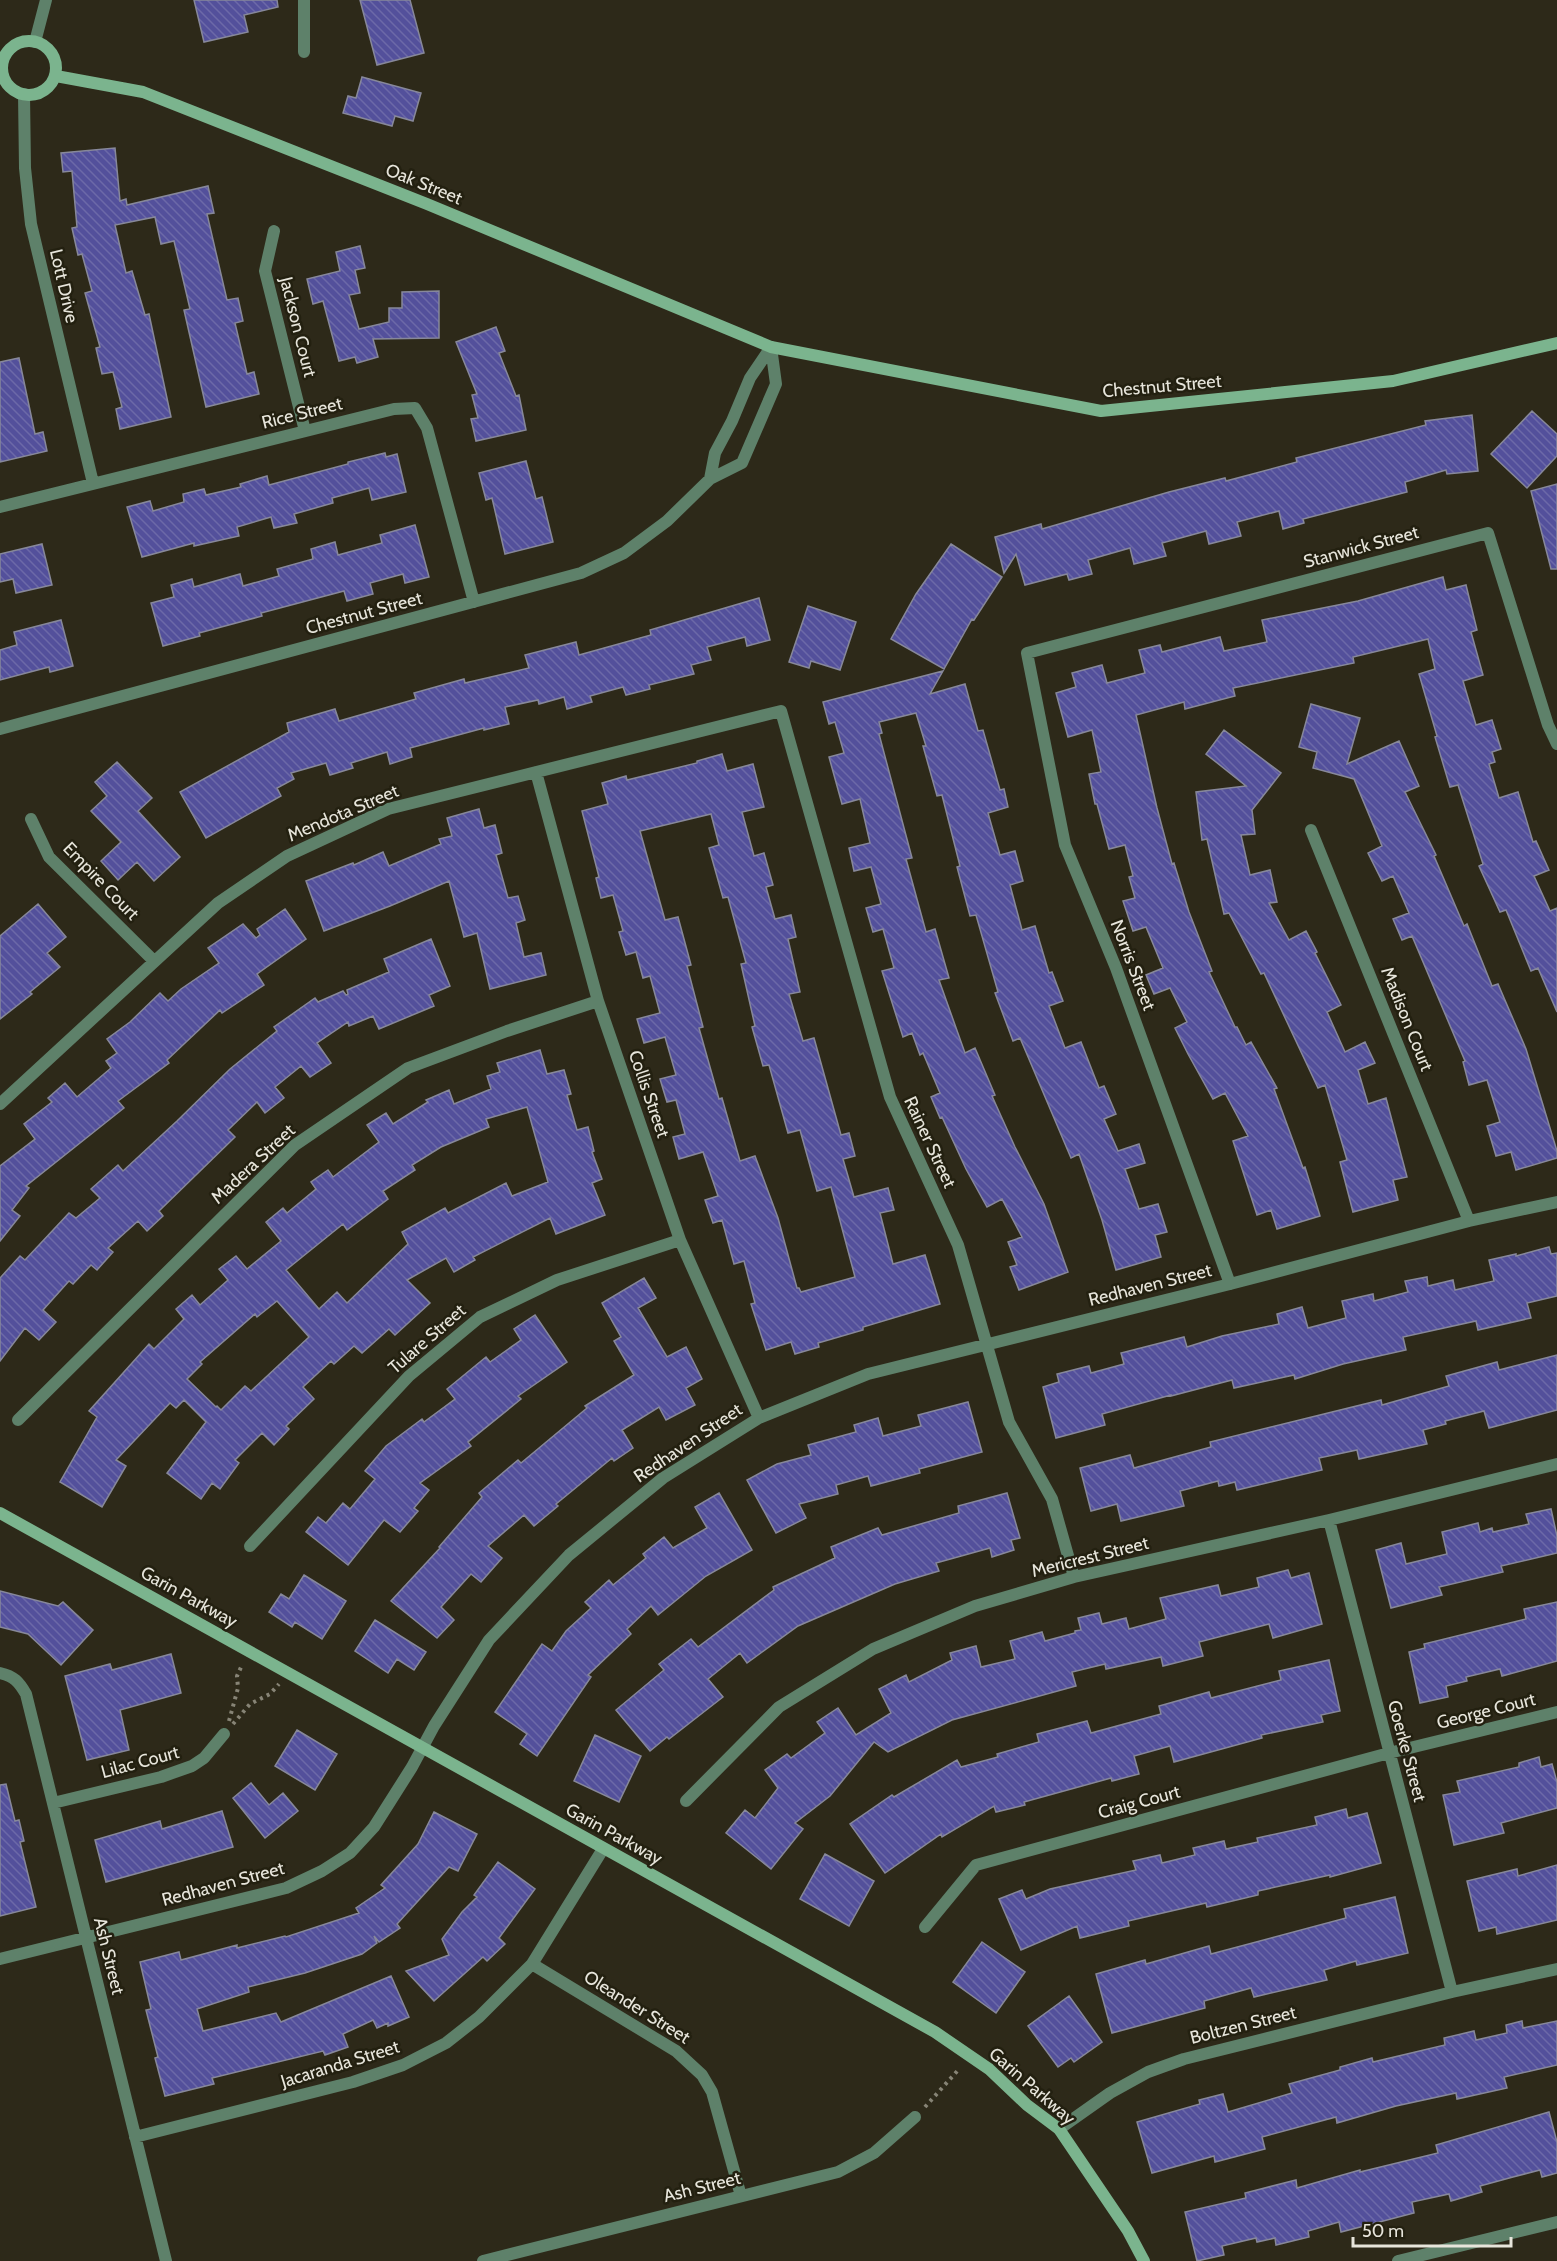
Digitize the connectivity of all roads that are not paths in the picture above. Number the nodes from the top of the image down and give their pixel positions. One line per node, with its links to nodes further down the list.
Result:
1 (46, 0): 3 (street)
2 (304, 0): 4 (street)
3 (35, 42): 5 (street); 6 (street)
4 (304, 52)
5 (2, 60): 7 (street)
6 (56, 76): 7 (street); 10 (street, Oak Street)
7 (24, 94): 13 (street, Lott Drive)
8 (274, 231): 11 (street, Jackson Court)
9 (1557, 343): 10 (street, Chestnut Street)
10 (771, 347): 12 (street); 12 (street, Chestnut Street)
11 (305, 431): 13 (street, Rice Street); 15 (street, Rice Street)
12 (710, 479): 15 (street, Chestnut Street)
13 (93, 483): 14 (street, Rice Street)
14 (0, 507)
15 (474, 602): 18 (street, Chestnut Street)
16 (1027, 653): 19 (street, Stanwick Street); 29 (street, Norris Street)
17 (781, 711): 20 (street, Mendota Street); 30 (street, Rainer Street)
18 (0, 729)
19 (1557, 744)
20 (536, 772): 23 (street, Mendota Street); 24 (street, Collis Street)
21 (31, 819): 23 (street, Empire Court)
22 (1311, 830): 27 (street, Madison Court)
23 (154, 961): 25 (street, Mendota Street)
24 (598, 1001): 28 (street, Collis Street); 32 (street, Madera Street)
25 (0, 1104)
26 (1557, 1202): 27 (street, Redhaven Street)
27 (1469, 1221): 29 (street, Redhaven Street)
28 (680, 1240): 31 (street, Collis Street); 36 (street, Tulare Street)
29 (1230, 1284): 30 (street, Redhaven Street)
30 (986, 1345): 31 (street, Redhaven Street); 37 (street, Rainer Street)
31 (759, 1418): 41 (street, Redhaven Street)
32 (18, 1420)
33 (1557, 1464): 35 (street, Mericrest Street)
34 (0, 1513): 41 (street, Garin Parkway)
35 (1329, 1520): 37 (street, Mericrest Street); 42 (street, Goerke Street)
36 (250, 1546)
37 (1074, 1577): 43 (street, Mericrest Street)
38 (0, 1673): 44 (street, Ash Street)
39 (1557, 1712): 42 (street, George Court)
40 (225, 1733): 44 (street, Lilac Court)
41 (423, 1747): 45 (street, Garin Parkway); 47 (street, Redhaven Street)
42 (1389, 1753): 46 (street, Craig Court); 51 (street, Goerke Street)
43 (686, 1801)
44 (53, 1803): 47 (street, Ash Street)
45 (603, 1849): 49 (street, Jacaranda Street); 53 (street, Garin Parkway)
46 (925, 1927)
47 (86, 1938): 48 (street, Redhaven Street); 54 (street, Ash Street)
48 (0, 1959)
49 (532, 1964): 54 (street, Jacaranda Street); 55 (street, Oleander Street)
50 (1557, 1969): 51 (street, Boltzen Street)
51 (1452, 1992): 53 (street, Boltzen Street)
52 (915, 2117): 55 (street, Ash Street)
53 (1059, 2129): 59 (street, Garin Parkway)
54 (135, 2137): 57 (street, Ash Street)
55 (741, 2196): 58 (street, Ash Street)
56 (1557, 2222): 60 (street)
57 (166, 2261)
58 (483, 2261)
59 (1144, 2261)
60 (1398, 2261)

